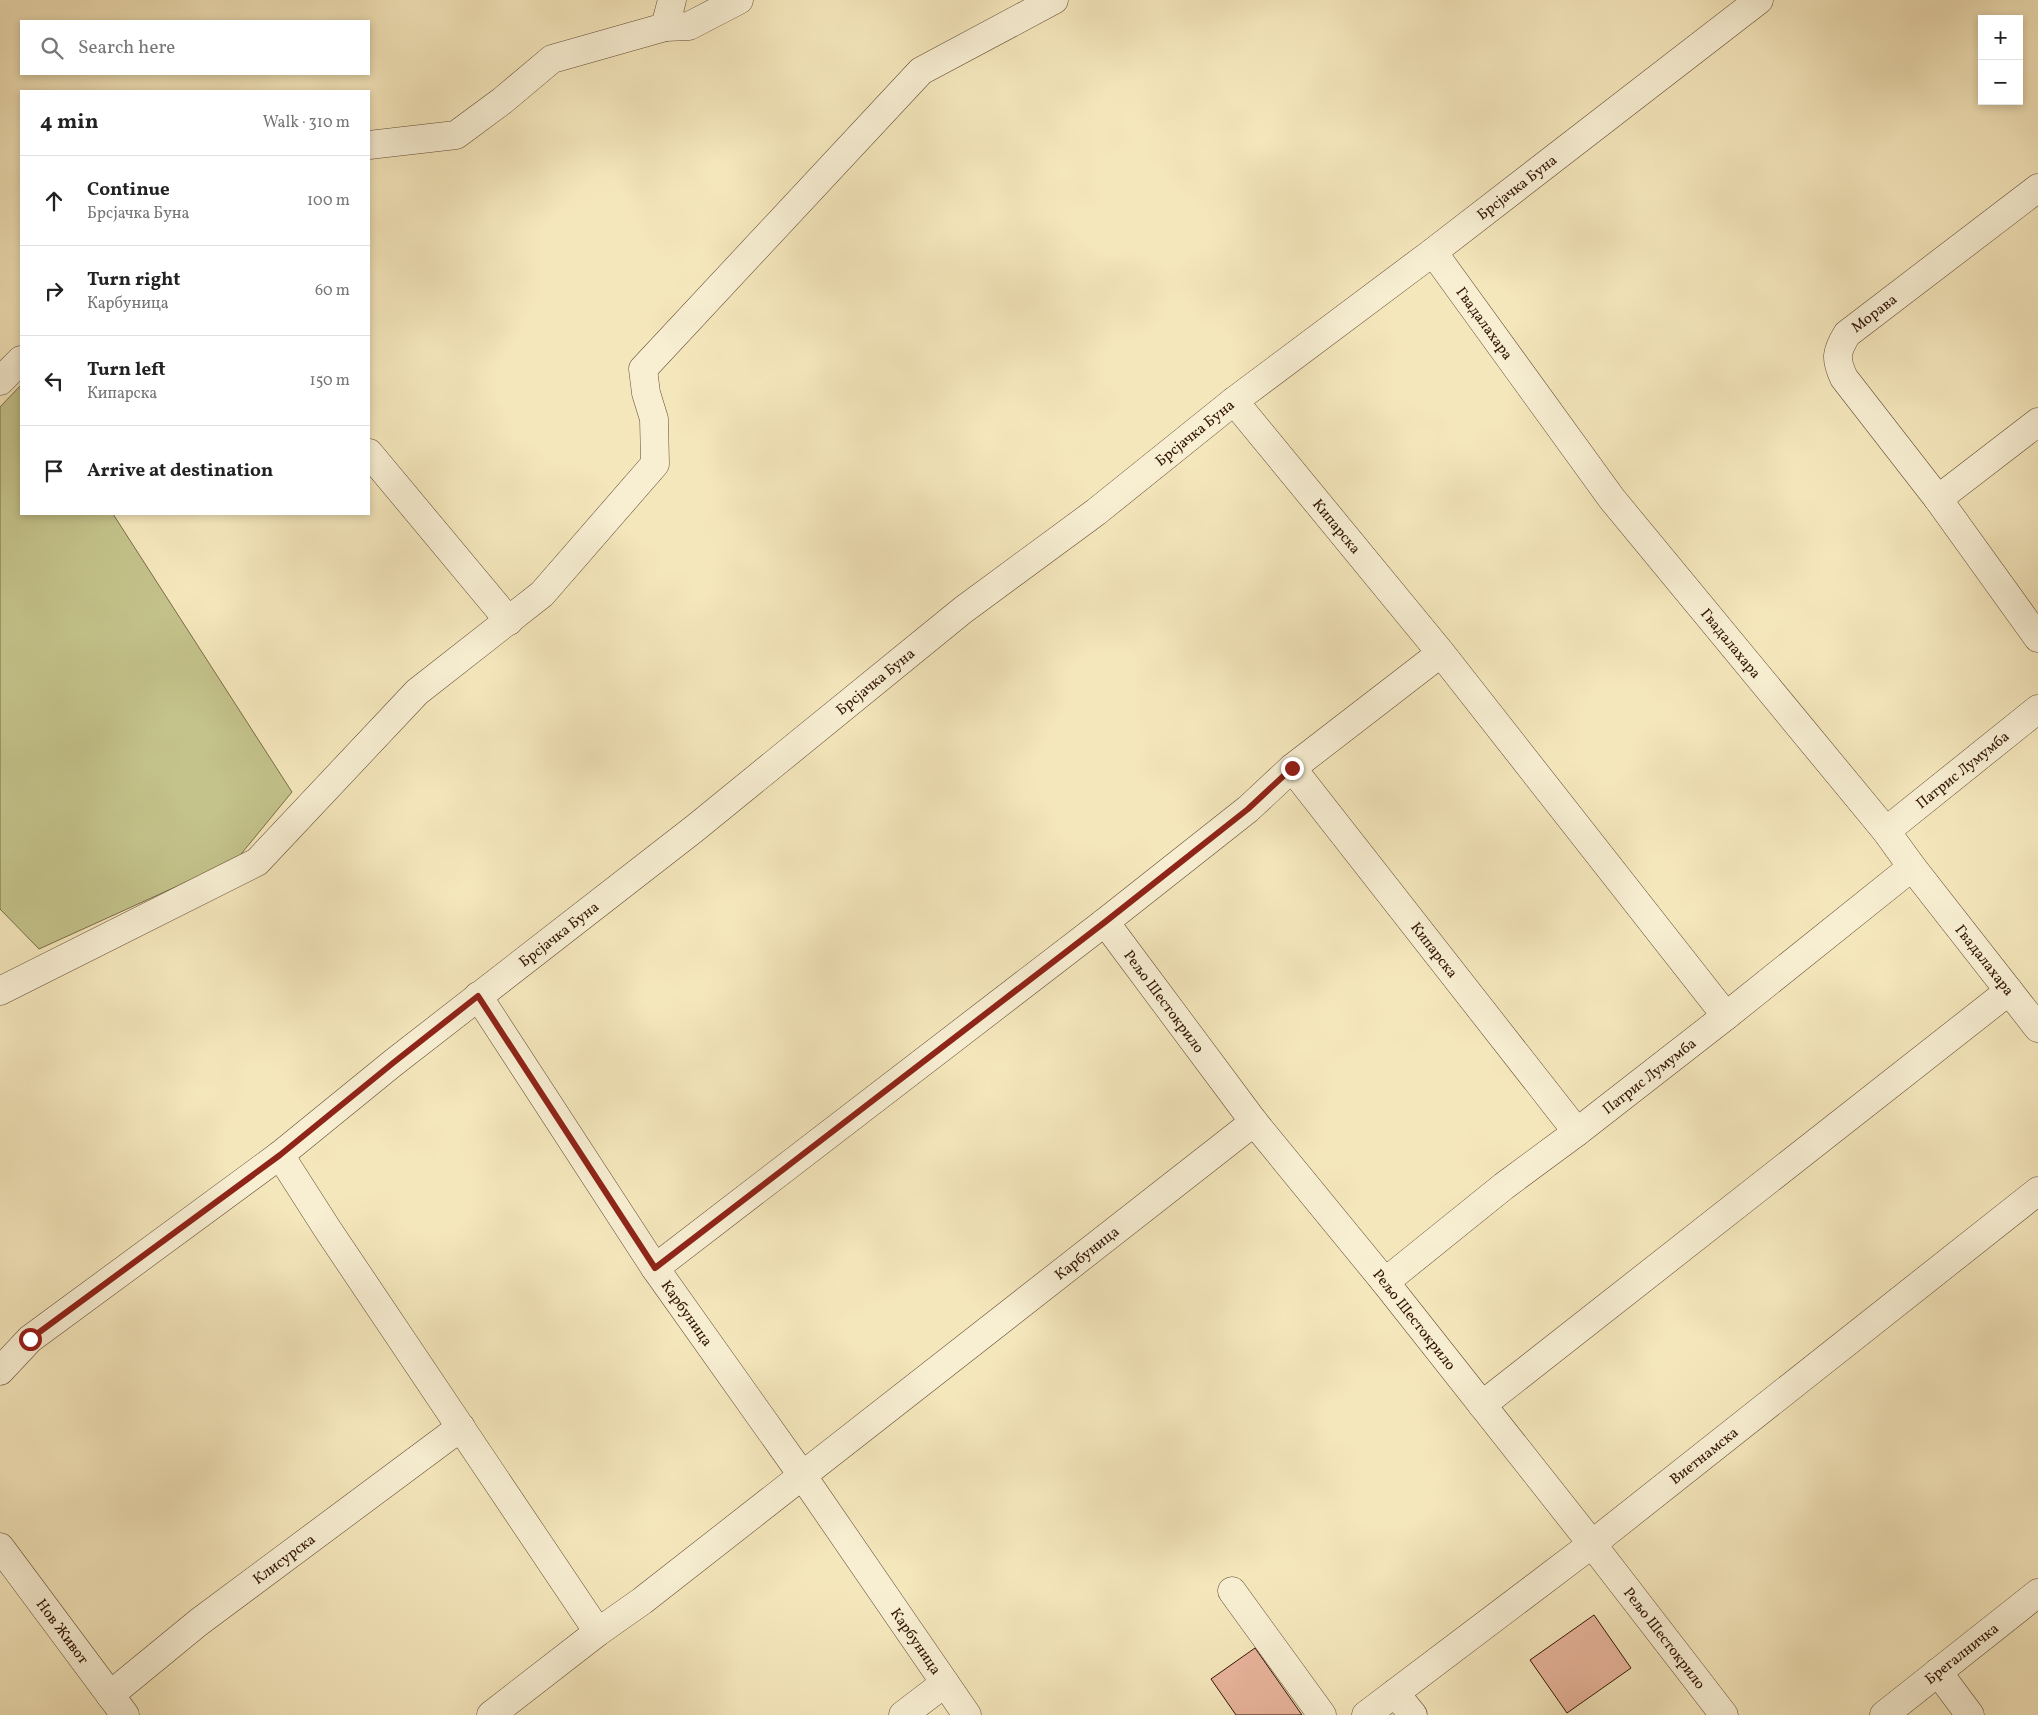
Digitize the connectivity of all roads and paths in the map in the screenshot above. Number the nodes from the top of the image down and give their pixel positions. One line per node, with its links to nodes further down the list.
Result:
1 (672, 0): 5 (street)
2 (739, 0): 5 (street)
3 (1054, 0): 15 (street)
4 (1759, 0): 8 (street, Брсјачка Буна)
5 (666, 27): 6 (street)
6 (370, 145)
7 (2038, 188): 14 (street, Морава)
8 (1433, 252): 11 (street, Брсјачка Буна); 20 (street, Гвадалахара)
9 (20, 361): 10 (street)
10 (0, 381)
11 (1234, 401): 17 (street, Кипарска); 25 (street, Брсјачка Буна)
12 (2038, 422): 14 (street)
13 (370, 454): 15 (street)
14 (1938, 499): 16 (street, Морава)
15 (509, 621): 23 (street)
16 (2038, 638)
17 (1441, 653): 19 (street); 26 (street, Кипарска)
18 (2038, 709): 20 (street, Патрис Лумумба)
19 (1292, 768): 22 (street); 29 (street, Кипарска)
20 (1886, 831): 21 (street, Гвадалахара)
21 (1912, 867): 24 (street, Гвадалахара); 26 (street, Патрис Лумумба)
22 (1105, 922): 28 (street, Рељо Шестокрило); 32 (street)
23 (0, 991)
24 (2009, 991): 27 (street, Гвадалахара); 35 (street)
25 (478, 996): 30 (street, Брсјачка Буна); 32 (street, Карбуница)
26 (1726, 1016): 29 (street, Патрис Лумумба)
27 (2038, 1028)
28 (1254, 1122): 33 (street, Рељо Шестокрило); 37 (street, Карбуница)
29 (1578, 1132): 33 (street, Патрис Лумумба)
30 (280, 1155): 34 (street, Брсјачка Буна); 36 (street)
31 (2038, 1191): 38 (street, Виетнамска)
32 (655, 1268): 37 (street, Карбуница)
33 (1385, 1282): 35 (street, Рељо Шестокрило)
34 (0, 1371)
35 (1482, 1405): 38 (street, Рељо Шестокрило)
36 (461, 1427): 42 (street); 46 (street, Клисурска)
37 (802, 1476): 42 (street, Карбуница); 44 (street, Карбуница)
38 (1592, 1544): 45 (street, Виетнамска); 53 (street, Рељо Шестокрило)
39 (0, 1547): 46 (street, Нов Живот)
40 (1232, 1591): 50 (street)
41 (2038, 1593): 43 (street, Брегалничка)
42 (598, 1632): 47 (street, Карбуница)
43 (1938, 1672): 54 (street, Брегалничка); 55 (street)
44 (945, 1683): 48 (street, Карбуница); 49 (street, Карбуница)
45 (1395, 1692): 51 (street, Виетнамска); 52 (street)
46 (118, 1705)
47 (491, 1715)
48 (903, 1715)
49 (967, 1715)
50 (1322, 1715)
51 (1366, 1715)
52 (1413, 1715)
53 (1724, 1715)
54 (1884, 1715)
55 (1970, 1715)

